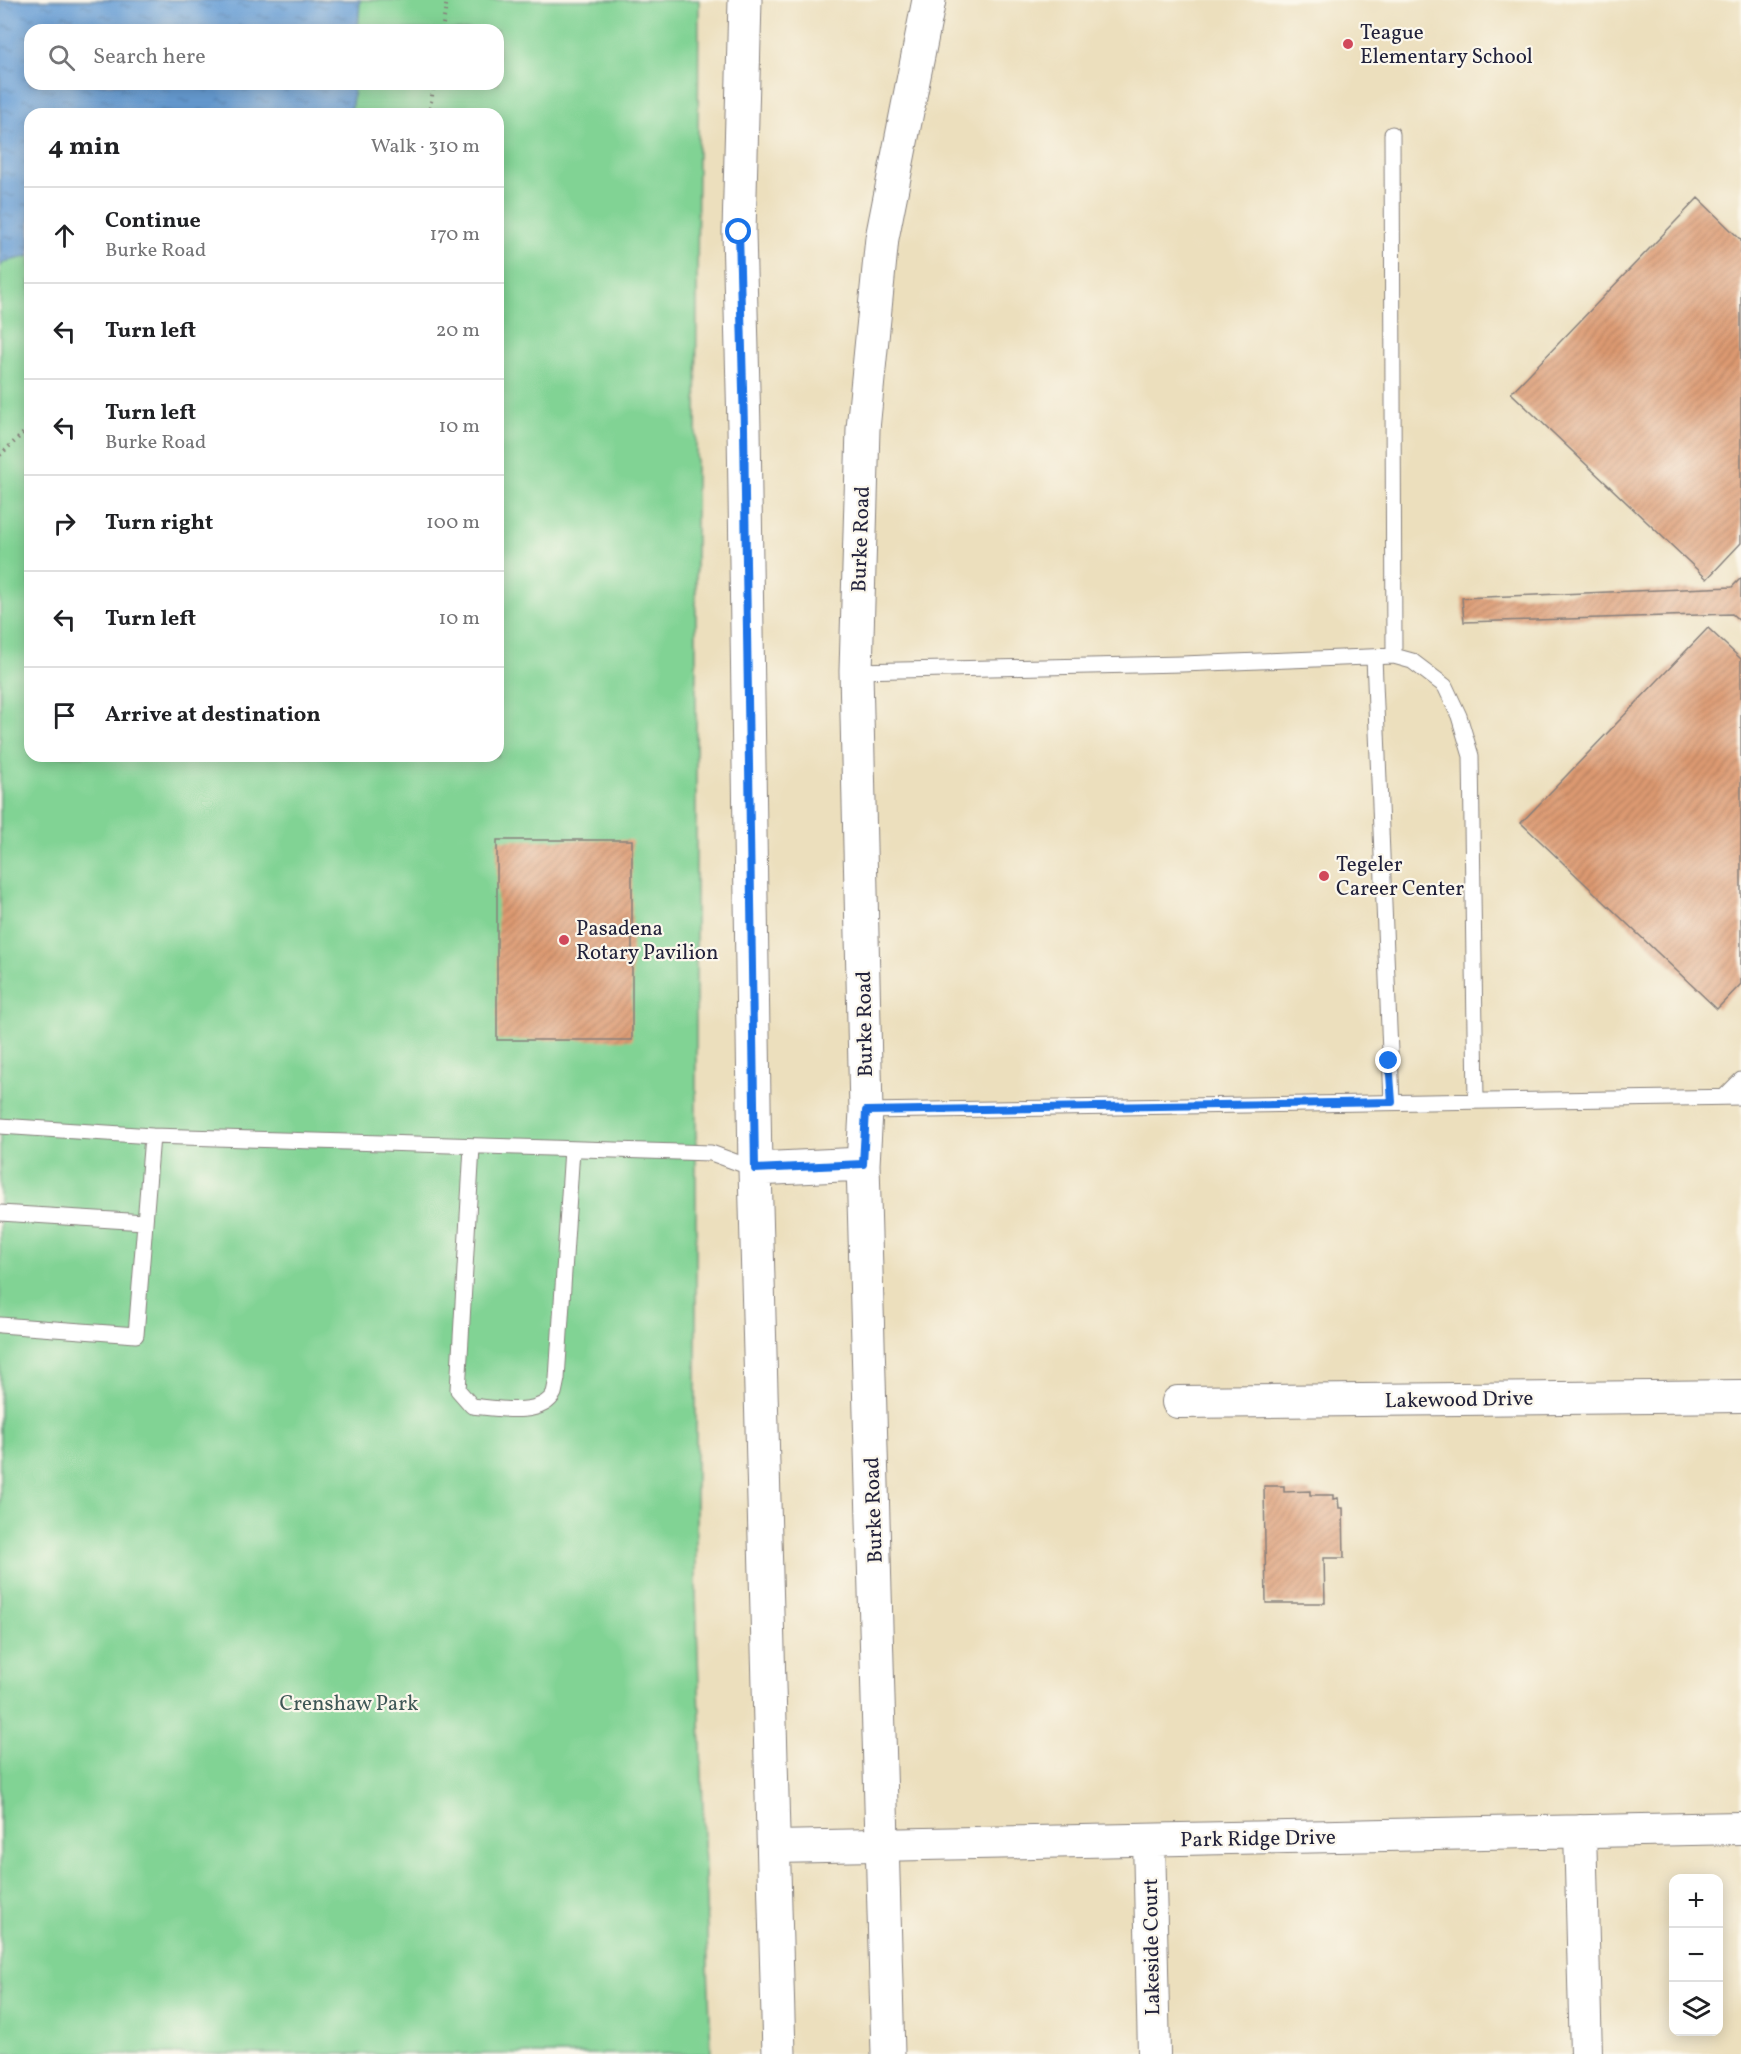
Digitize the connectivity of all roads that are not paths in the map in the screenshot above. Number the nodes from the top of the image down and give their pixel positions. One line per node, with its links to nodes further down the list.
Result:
1 (745, 0): 18 (main road)
2 (929, 0): 6 (main road, Burke Road)
3 (1392, 134): 4 (lane)
4 (1394, 656): 5 (lane); 10 (lane)
5 (1374, 657): 6 (lane); 11 (lane)
6 (856, 671): 12 (main road, Burke Road)
7 (1741, 1080): 8 (lane)
8 (1724, 1097): 9 (lane); 10 (lane)
9 (1741, 1097)
10 (1476, 1100): 11 (lane)
11 (1392, 1102): 12 (lane)
12 (866, 1111): 17 (main road, Burke Road)
13 (0, 1126): 14 (lane)
14 (152, 1136): 15 (lane); 20 (lane)
15 (472, 1147): 16 (lane); 16 (lane)
16 (572, 1149): 18 (lane)
17 (863, 1164): 18 (main road); 27 (main road, Burke Road)
18 (755, 1169): 28 (main road)
19 (0, 1213): 20 (lane)
20 (145, 1222): 21 (lane)
21 (0, 1325)
22 (1741, 1396): 23 (street, Lakewood Drive)
23 (1178, 1402)
24 (1741, 1828): 25 (street, Park Ridge Drive)
25 (1580, 1831): 26 (street, Park Ridge Drive); 32 (street)
26 (1149, 1840): 27 (street, Park Ridge Drive); 31 (street, Lakeside Court)
27 (883, 1845): 28 (street, Park Ridge Drive); 30 (main road, Burke Road)
28 (775, 1847): 29 (main road)
29 (779, 2054)
30 (888, 2054)
31 (1154, 2054)
32 (1586, 2054)

